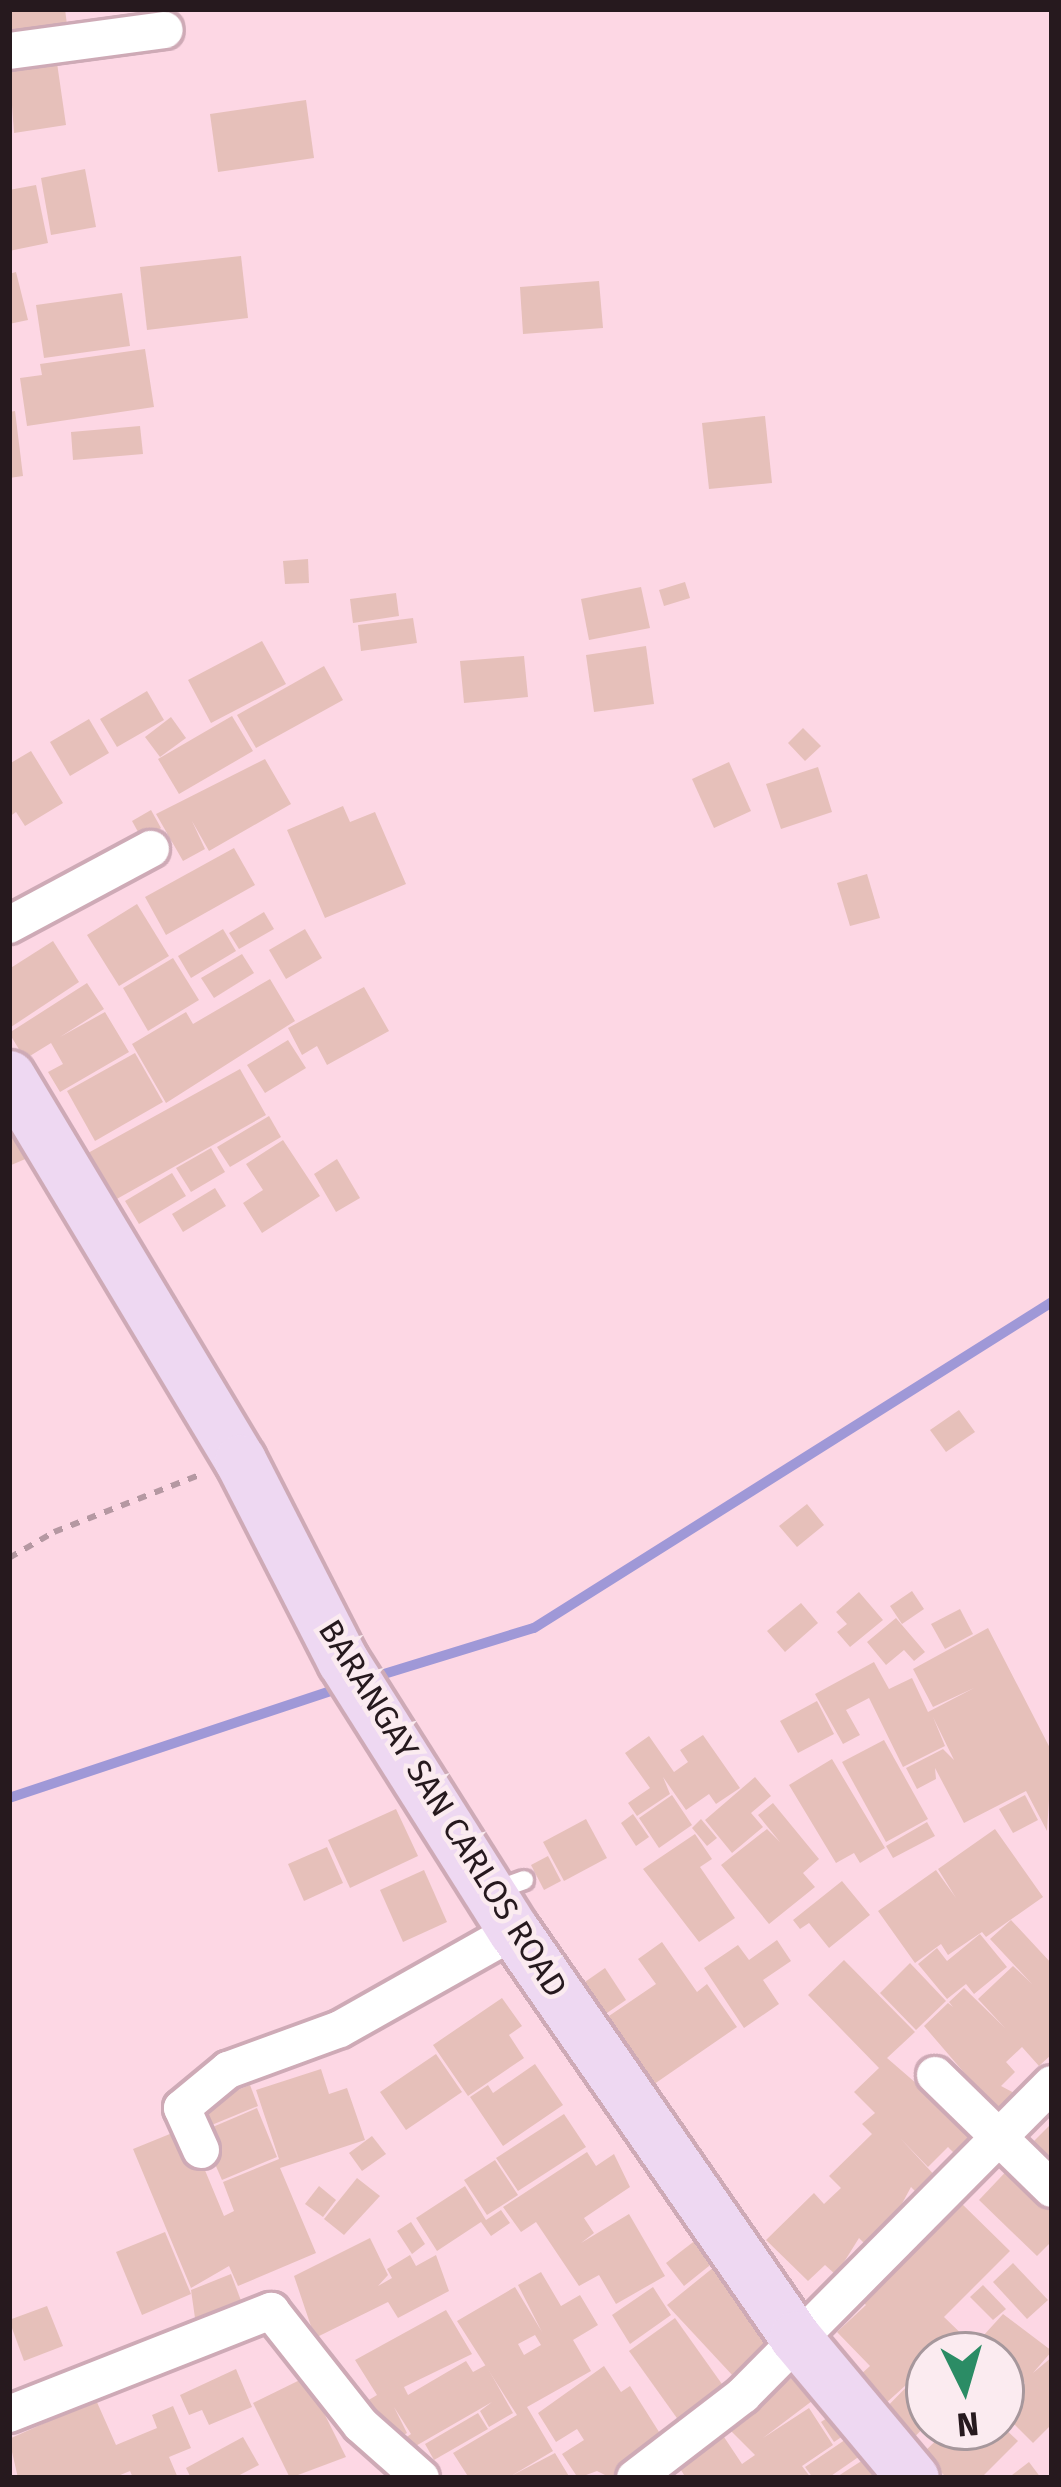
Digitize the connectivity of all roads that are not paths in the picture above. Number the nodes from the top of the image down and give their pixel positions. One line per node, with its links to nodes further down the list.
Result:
1 (165, 29): 2 (street)
2 (9, 51)
3 (151, 849): 4 (street)
4 (9, 925)
5 (9, 1076): 6 (street, BARANGAY SAN CARLOS ROAD)
6 (511, 1901): 10 (street); 12 (street, BARANGAY SAN CARLOS ROAD)
7 (935, 2075): 9 (street)
8 (1052, 2084): 9 (street)
9 (1003, 2141): 11 (street); 12 (street)
10 (201, 2150)
11 (1052, 2189)
12 (795, 2337): 15 (street); 16 (street, BARANGAY SAN CARLOS ROAD)
13 (9, 2414): 14 (street)
14 (421, 2478)
15 (635, 2478)
16 (914, 2478)

